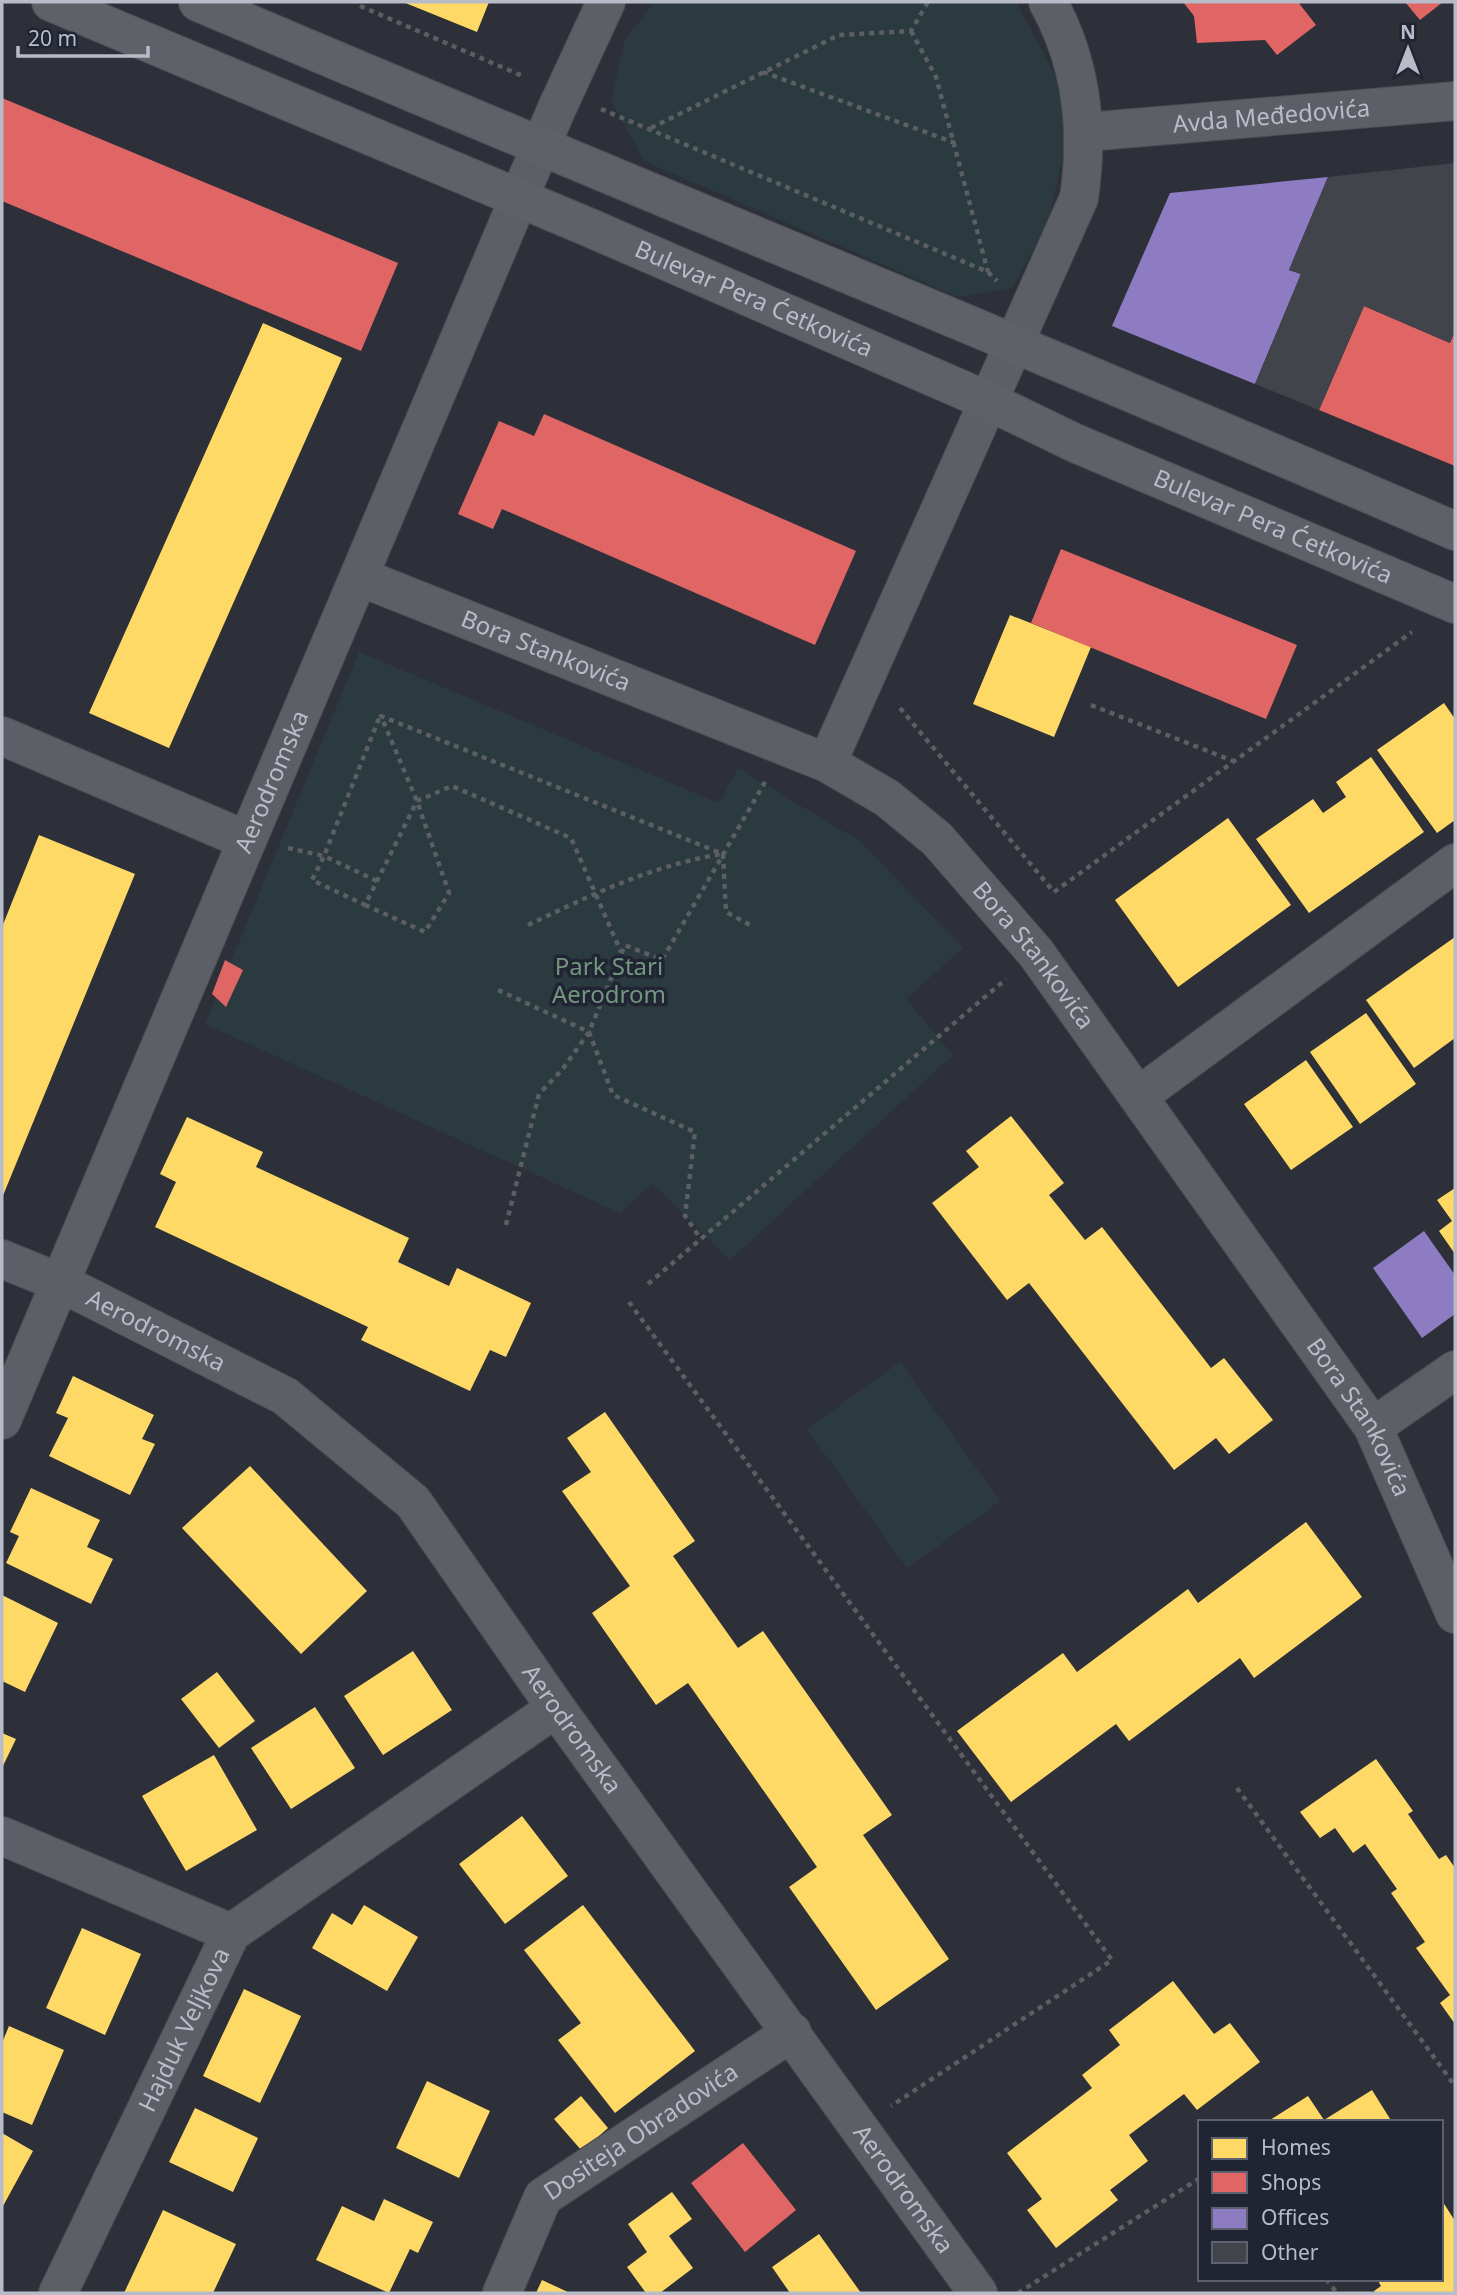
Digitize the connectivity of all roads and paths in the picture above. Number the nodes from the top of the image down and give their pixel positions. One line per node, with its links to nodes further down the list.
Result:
1 (51, 2): 15 (main road, Bulevar Pera Ćetkovića)
2 (198, 2): 14 (main road)
3 (606, 2): 9 (street, Aerodromska)
4 (928, 2): 7 (path)
5 (1048, 2): 12 (street)
6 (360, 6): 9 (path)
7 (911, 31): 8 (path); 13 (path)
8 (762, 72): 11 (path); 13 (path)
9 (564, 94): 11 (path); 14 (street, Aerodromska)
10 (1455, 101): 12 (street, Avda Međedovića)
11 (651, 128): 16 (path)
12 (1086, 132): 17 (street)
13 (956, 144): 16 (path)
14 (541, 149): 15 (street, Aerodromska); 17 (main road)
15 (520, 200): 18 (main road, Bulevar Pera Ćetkovića); 20 (street, Aerodromska)
16 (988, 272): 17 (path)
17 (1022, 328): 18 (street); 19 (main road)
18 (988, 401): 21 (main road, Bulevar Pera Ćetkovića); 28 (street)
19 (1455, 531)
20 (360, 577): 28 (street, Bora Stankovića); 30 (street, Aerodromska)
21 (1455, 604)
22 (1415, 631): 27 (path)
23 (1091, 705): 27 (path)
24 (900, 708): 27 (path)
25 (381, 716): 29 (path); 31 (path); 32 (path)
26 (2, 736): 30 (street)
27 (1234, 762)
28 (827, 763): 31 (path); 40 (street, Bora Stankovića)
29 (417, 802): 34 (path); 35 (path); 36 (path)
30 (246, 840): 47 (street, Aerodromska)
31 (723, 854): 35 (path); 38 (path); 39 (path)
32 (324, 856): 34 (path); 36 (path)
33 (1455, 863): 43 (street)
34 (377, 881): 36 (path)
35 (595, 893): 37 (path); 39 (path)
36 (365, 905)
37 (528, 925)
38 (752, 926)
39 (622, 953): 42 (path)
40 (1036, 953): 43 (street, Bora Stankovića); 45 (path)
41 (498, 990): 42 (path)
42 (589, 1032): 44 (path); 45 (path)
43 (1140, 1095): 52 (street, Bora Stankovića)
44 (506, 1225)
45 (701, 1239): 48 (path)
46 (2, 1259): 47 (street)
47 (61, 1283): 51 (street); 54 (street, Aerodromska)
48 (648, 1284)
49 (629, 1302): 60 (path)
50 (1455, 1370): 52 (street)
51 (2, 1420)
52 (1373, 1427): 53 (street, Bora Stankovića)
53 (1455, 1614)
54 (556, 1708): 57 (street, Hajduk Veljkova); 58 (street, Aerodromska)
55 (1237, 1788): 59 (path)
56 (2, 1836): 57 (street)
57 (231, 1933): 62 (street, Hajduk Veljkova)
58 (792, 2032): 60 (street, Aerodromska); 63 (street, Dositeja Obradovića)
59 (1455, 2086)
60 (859, 2127): 64 (street, Aerodromska)
61 (1198, 2179): 65 (path)
62 (58, 2293)
63 (502, 2293)
64 (978, 2293)
65 (1018, 2293)

